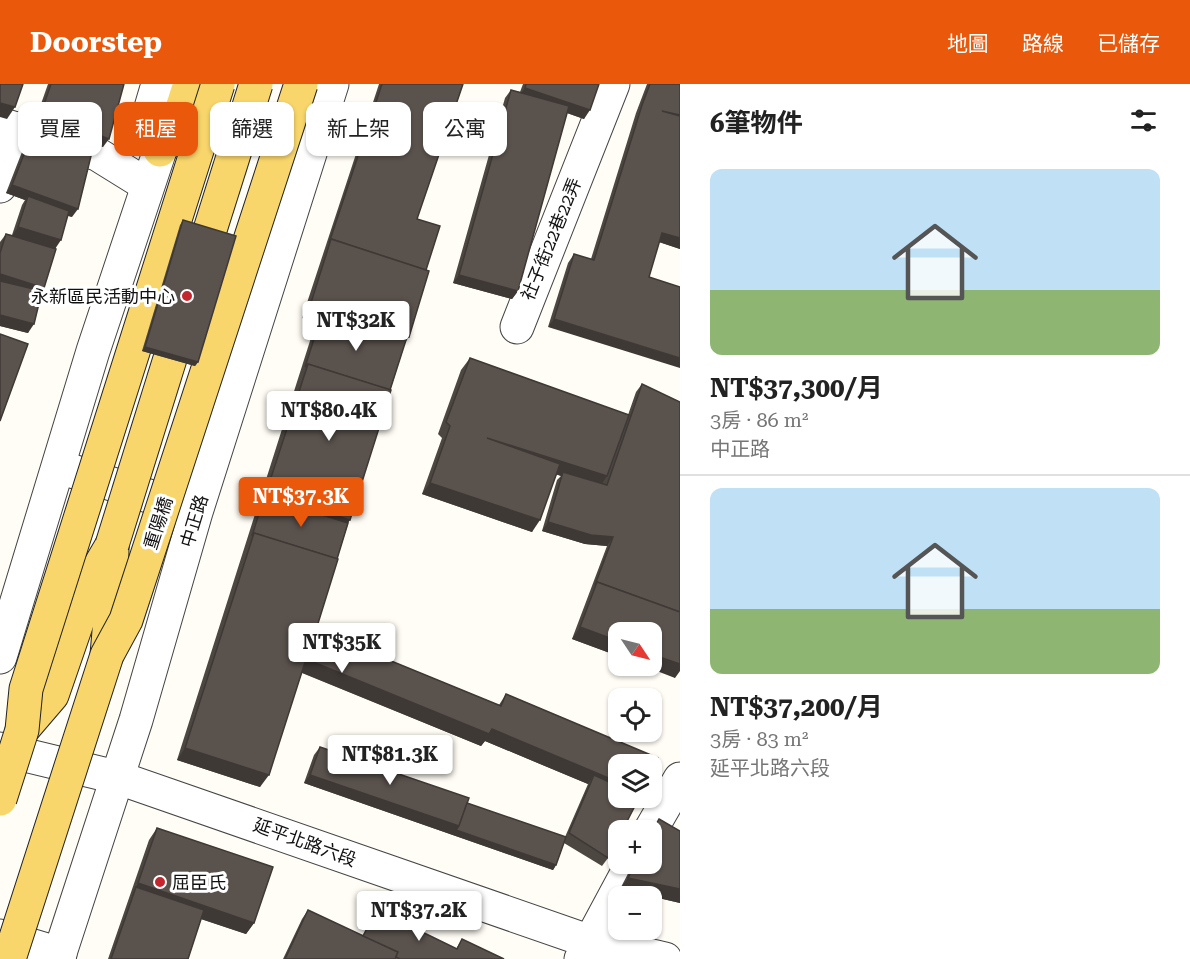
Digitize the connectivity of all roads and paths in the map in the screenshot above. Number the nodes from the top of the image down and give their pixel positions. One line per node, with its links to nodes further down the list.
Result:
1 (158, 84): 8 (street)
2 (190, 84): 9 (main road)
3 (218, 84): 20 (main road, bridge)
4 (256, 84): 17 (main road, bridge)
5 (301, 84): 18 (main road, 重陽橋, bridge)
6 (332, 84): 16 (street, 中正路)
7 (613, 84): 14 (street, 社子街22巷22弄)
8 (153, 102)
9 (184, 102)
10 (9, 127): 12 (street); 13 (street)
11 (157, 156): 12 (street)
12 (147, 185): 15 (street)
13 (0, 186)
14 (517, 327)
15 (58, 467): 16 (street); 19 (street)
16 (196, 512): 21 (street, 中正路)
17 (112, 545): 18 (main road, bridge); 20 (main road)
18 (107, 655): 29 (main road, 重陽橋, bridge)
19 (0, 657)
20 (11, 740): 21 (street, 延平北路六段); 23 (main road, bridge)
21 (116, 777): 27 (street, 延平北路六段); 28 (street, 中正路)
22 (680, 779): 24 (street)
23 (0, 799)
24 (656, 820)
25 (626, 874): 27 (street)
26 (0, 936): 28 (street)
27 (584, 950): 30 (street, 延平北路六段)
28 (59, 956)
29 (9, 959)
30 (665, 959)

